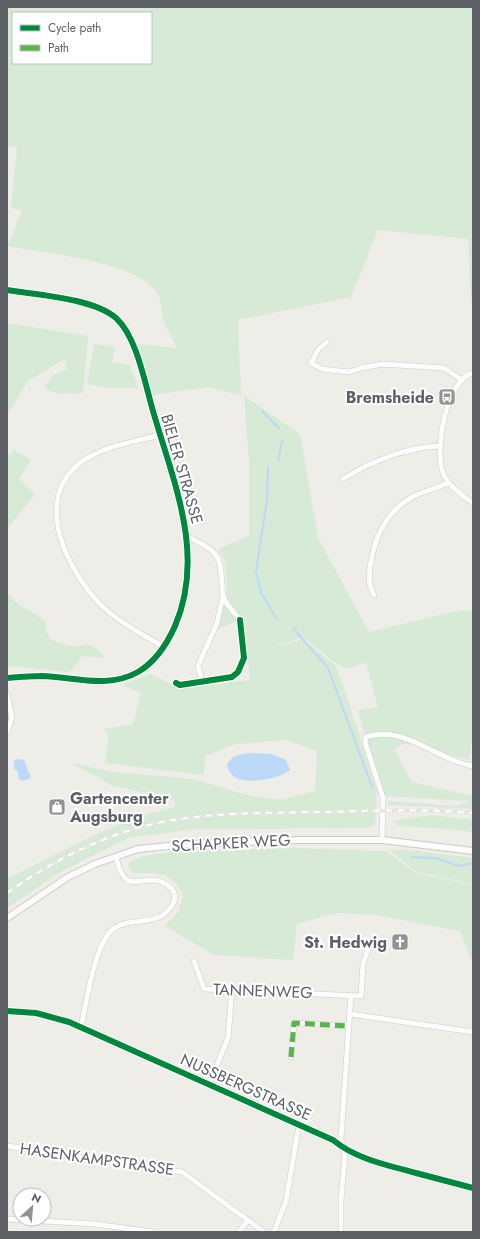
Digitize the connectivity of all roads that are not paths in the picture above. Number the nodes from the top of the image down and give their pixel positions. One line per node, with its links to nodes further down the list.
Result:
1 (7, 290): 5 (street, BIELER STRASSE)
2 (327, 342): 4 (street)
3 (473, 373): 4 (street)
4 (462, 380): 6 (street)
5 (160, 435): 10 (street, BIELER STRASSE); 14 (street)
6 (439, 446): 7 (street); 8 (street)
7 (343, 479)
8 (448, 483): 9 (street); 11 (street)
9 (473, 503)
10 (188, 537): 12 (street, BIELER STRASSE); 14 (street, BIELER STRASSE)
11 (374, 595)
12 (223, 596): 13 (street); 16 (street, BIELER STRASSE)
13 (240, 620)
14 (164, 647): 15 (street, BIELER STRASSE)
15 (7, 678)
16 (202, 681)
17 (7, 694): 18 (street)
18 (7, 732)
19 (473, 766): 20 (street)
20 (382, 840): 21 (street, SCHAPKER WEG); 22 (street, SCHAPKER WEG)
21 (473, 851)
22 (116, 857): 23 (street, SCHAPKER WEG); 31 (street)
23 (9, 918)
24 (371, 942): 27 (street)
25 (194, 961): 26 (street, TANNENWEG)
26 (232, 990): 27 (street, TANNENWEG); 34 (street)
27 (351, 995): 29 (street)
28 (7, 1011): 31 (street, NUSSBERGSTRASSE)
29 (350, 1014): 30 (street); 32 (street)
30 (349, 1026): 33 (street); 37 (street)
31 (81, 1027): 34 (street, NUSSBERGSTRASSE)
32 (473, 1032)
33 (290, 1057)
34 (209, 1084): 35 (street, NUSSBERGSTRASSE)
35 (299, 1125): 37 (street, NUSSBERGSTRASSE); 44 (street)
36 (7, 1146): 40 (street, HASENKAMPSTRASSE)
37 (344, 1150): 38 (street, NUSSBERGSTRASSE); 45 (street)
38 (473, 1188)
39 (7, 1219): 41 (street)
40 (248, 1220): 42 (street); 43 (street, HASENKAMPSTRASSE)
41 (153, 1232)
42 (239, 1232)
43 (264, 1232)
44 (274, 1232)
45 (341, 1232)

